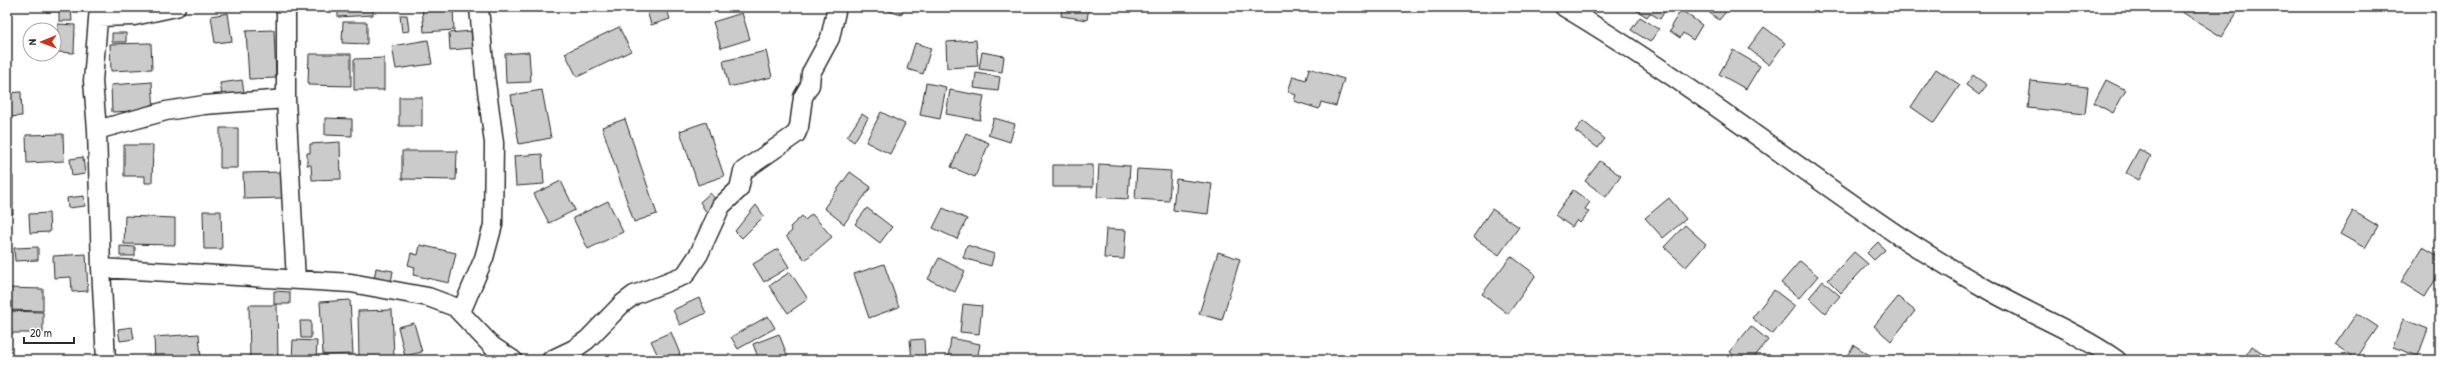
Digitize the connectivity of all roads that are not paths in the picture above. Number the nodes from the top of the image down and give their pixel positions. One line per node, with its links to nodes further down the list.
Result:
1 (176, 7): 6 (street)
2 (286, 7): 7 (street)
3 (479, 7): 11 (street)
4 (837, 7): 14 (street)
5 (1564, 7): 15 (street)
6 (99, 12): 8 (street)
7 (286, 99): 8 (street); 10 (street)
8 (97, 130): 9 (street)
9 (100, 268): 10 (street); 12 (street)
10 (296, 280): 11 (street)
11 (461, 312): 13 (street)
12 (106, 360)
13 (513, 360)
14 (551, 360)
15 (2117, 360)

